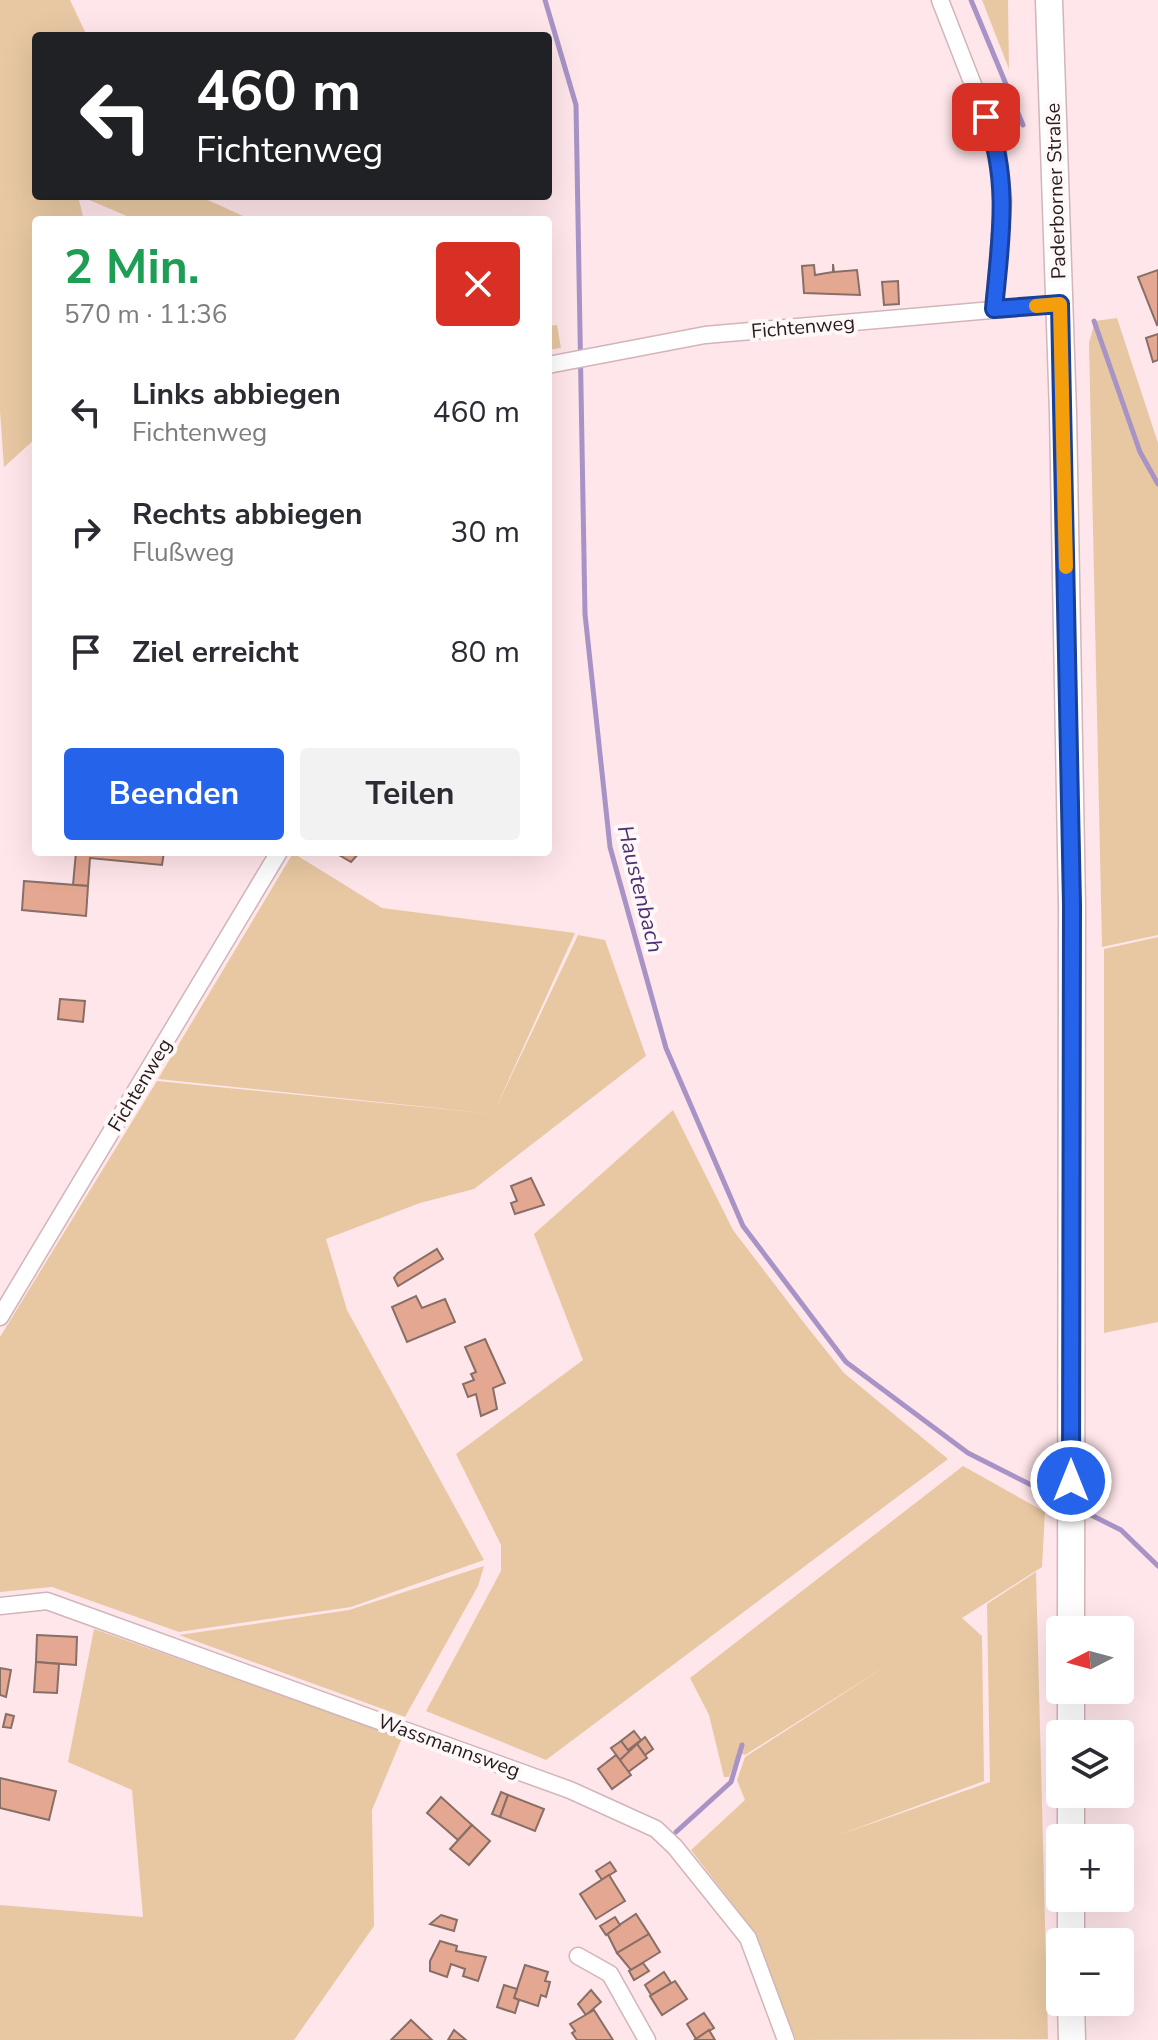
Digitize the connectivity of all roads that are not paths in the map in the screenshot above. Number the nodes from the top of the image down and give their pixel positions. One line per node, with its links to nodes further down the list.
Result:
1 (940, 0): 4 (street)
2 (1049, 0): 3 (main road, Paderborner Straße)
3 (1060, 304): 4 (street, Fichtenweg); 9 (main road, Paderborner Straße)
4 (994, 309): 5 (street, Fichtenweg)
5 (556, 364)
6 (277, 856): 7 (street, Fichtenweg)
7 (0, 1317)
8 (0, 1606): 13 (street, Wassmannsweg)
9 (1071, 1616)
10 (578, 1956): 12 (street)
11 (1071, 2016): 14 (main road)
12 (647, 2040)
13 (786, 2040)
14 (1072, 2040)

